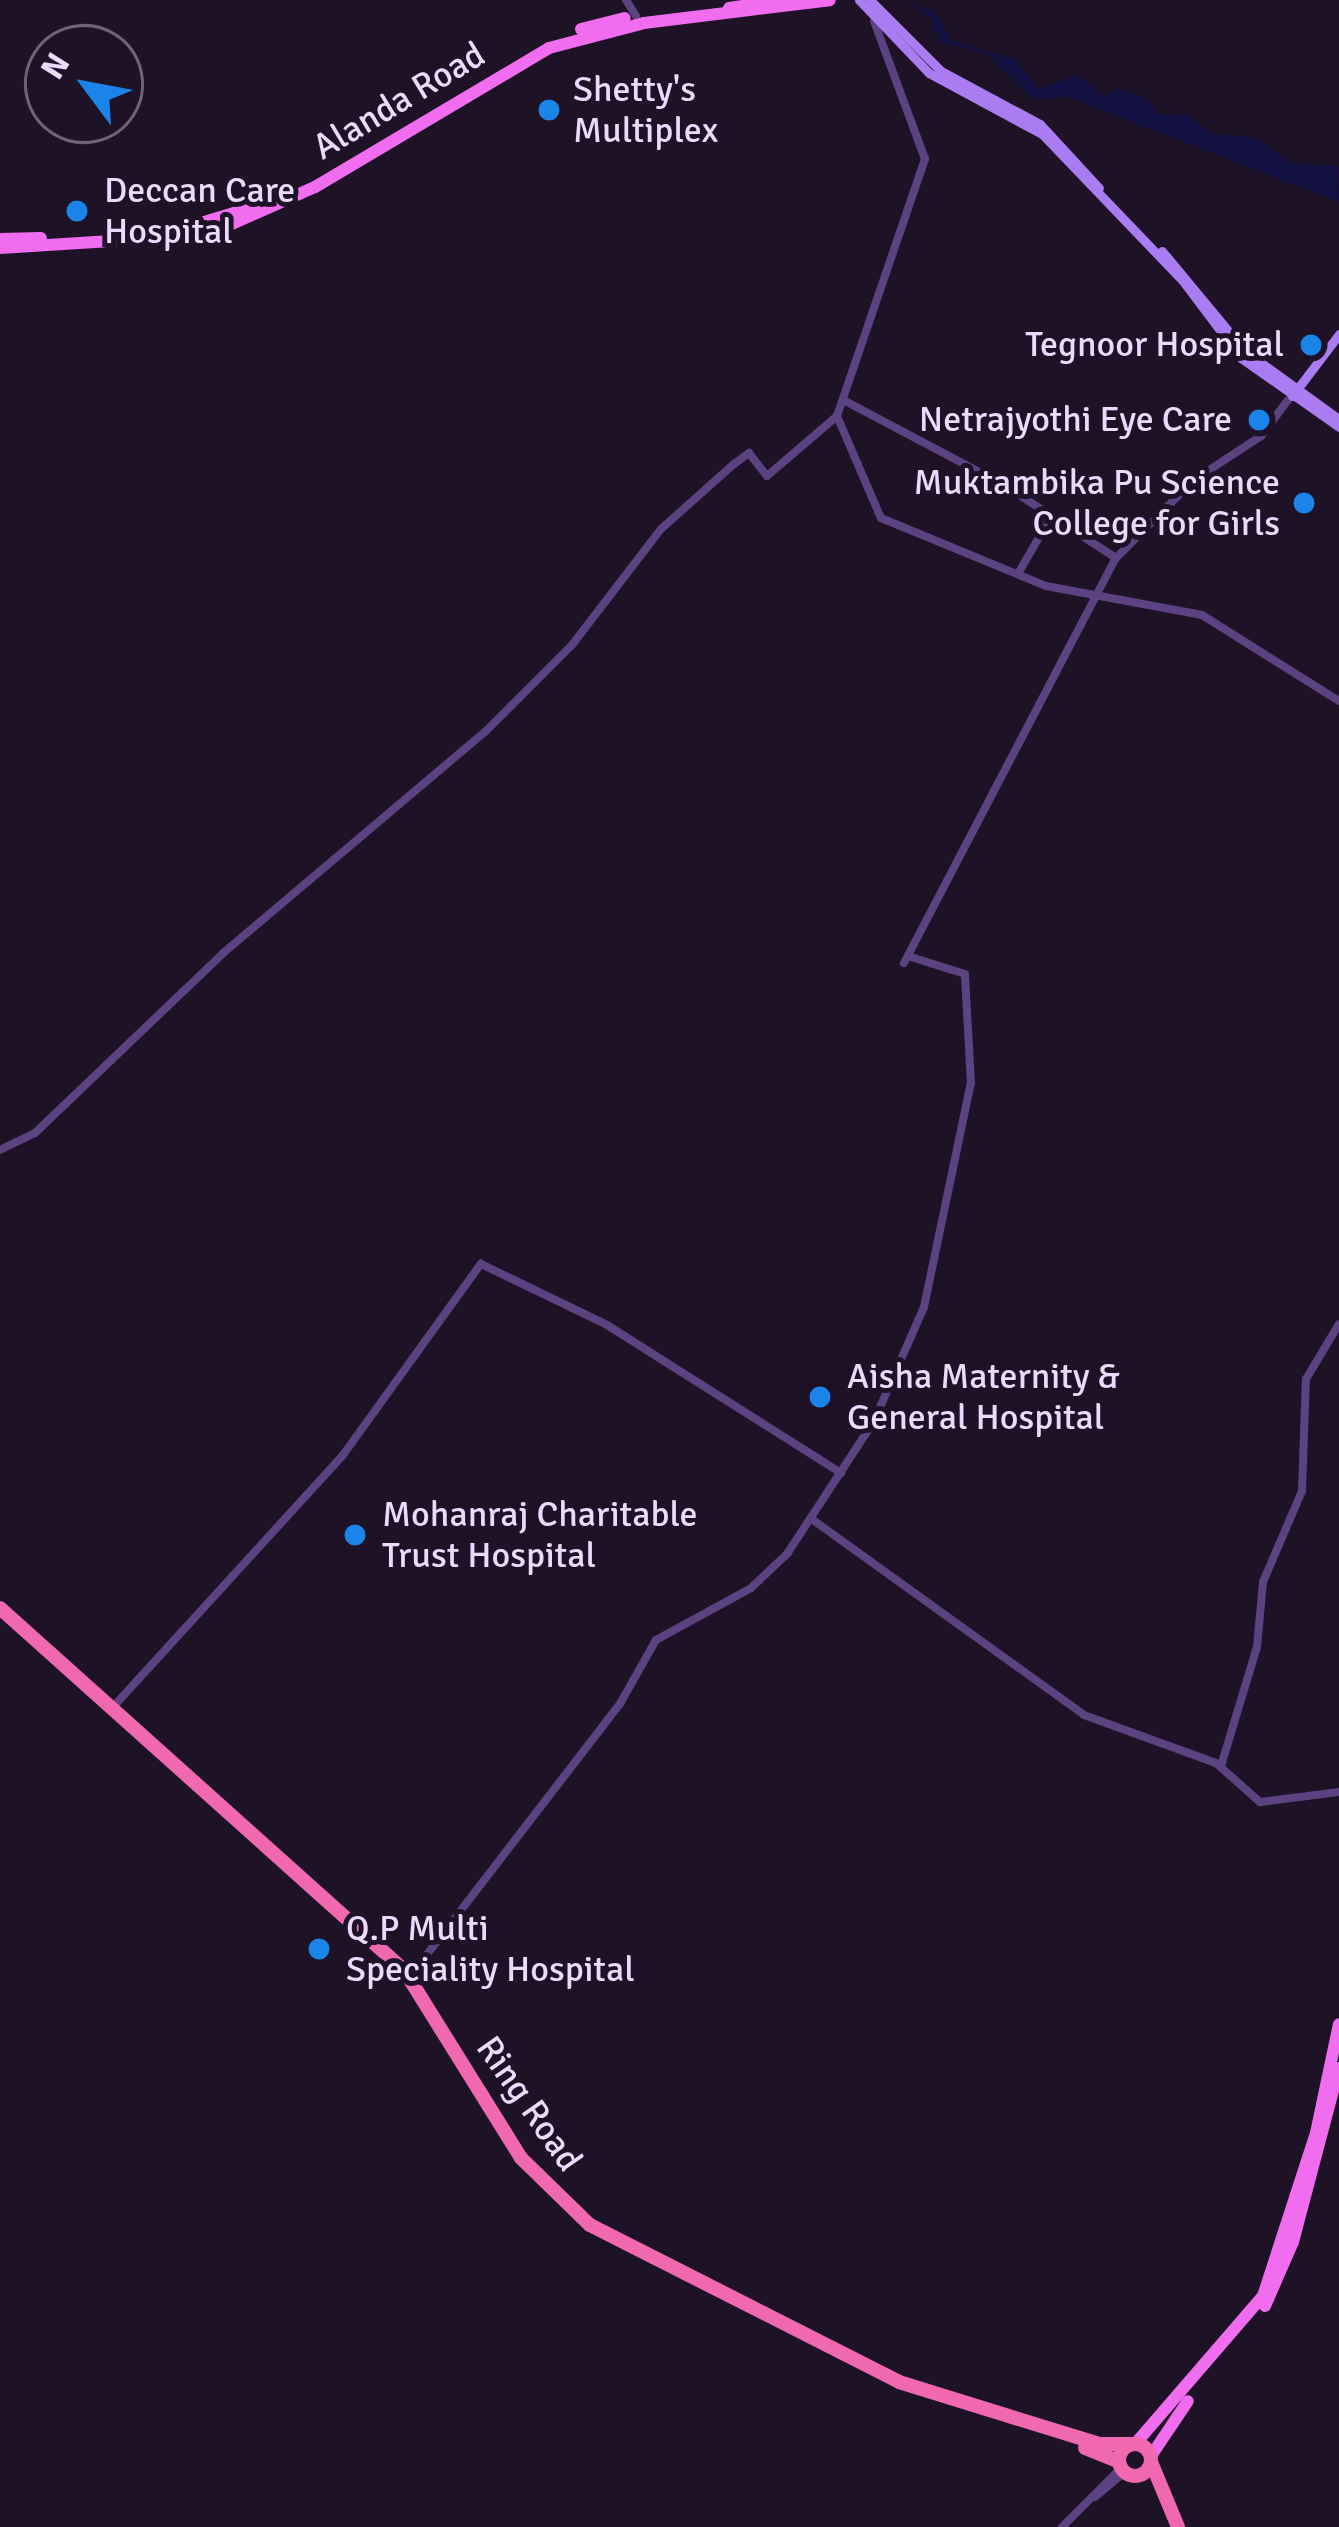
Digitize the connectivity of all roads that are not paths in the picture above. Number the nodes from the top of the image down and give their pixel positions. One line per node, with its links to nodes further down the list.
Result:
1 (626, 0): 6 (street)
2 (782, 0): 6 (main road, Alanda Road)
3 (830, 0): 6 (main road, Alanda Road)
4 (859, 0): 7 (main road)
5 (870, 0): 10 (main road)
6 (631, 20): 8 (main road, Alanda Road)
7 (874, 21): 10 (main road); 11 (street)
8 (0, 243)
9 (1339, 334): 10 (main road)
10 (1291, 397): 13 (main road); 15 (street)
11 (847, 402): 12 (street); 14 (street)
12 (837, 416): 16 (street); 19 (street)
13 (1339, 423)
14 (1049, 520): 15 (street); 16 (street)
15 (1116, 558): 17 (street)
16 (1019, 572): 17 (street)
17 (1098, 594): 18 (street); 21 (street)
18 (1339, 700)
19 (0, 1150)
20 (1339, 1324): 26 (street)
21 (842, 1473): 22 (street); 25 (street)
22 (813, 1520): 26 (street); 28 (street)
23 (0, 1608): 25 (highway, Ring Road)
24 (0, 1619): 28 (highway, Ring Road)
25 (112, 1707): 28 (highway, Ring Road)
26 (1221, 1766): 27 (street)
27 (1339, 1792)
28 (407, 1980): 31 (highway, Ring Road); 33 (highway, Ring Road)
29 (1339, 2024): 31 (main road)
30 (1339, 2068): 32 (main road)
31 (1134, 2444): 32 (highway); 33 (highway)
32 (1151, 2459): 33 (highway); 36 (highway)
33 (1123, 2469): 34 (street); 35 (highway)
34 (1062, 2527)
35 (1168, 2527)
36 (1178, 2527)

